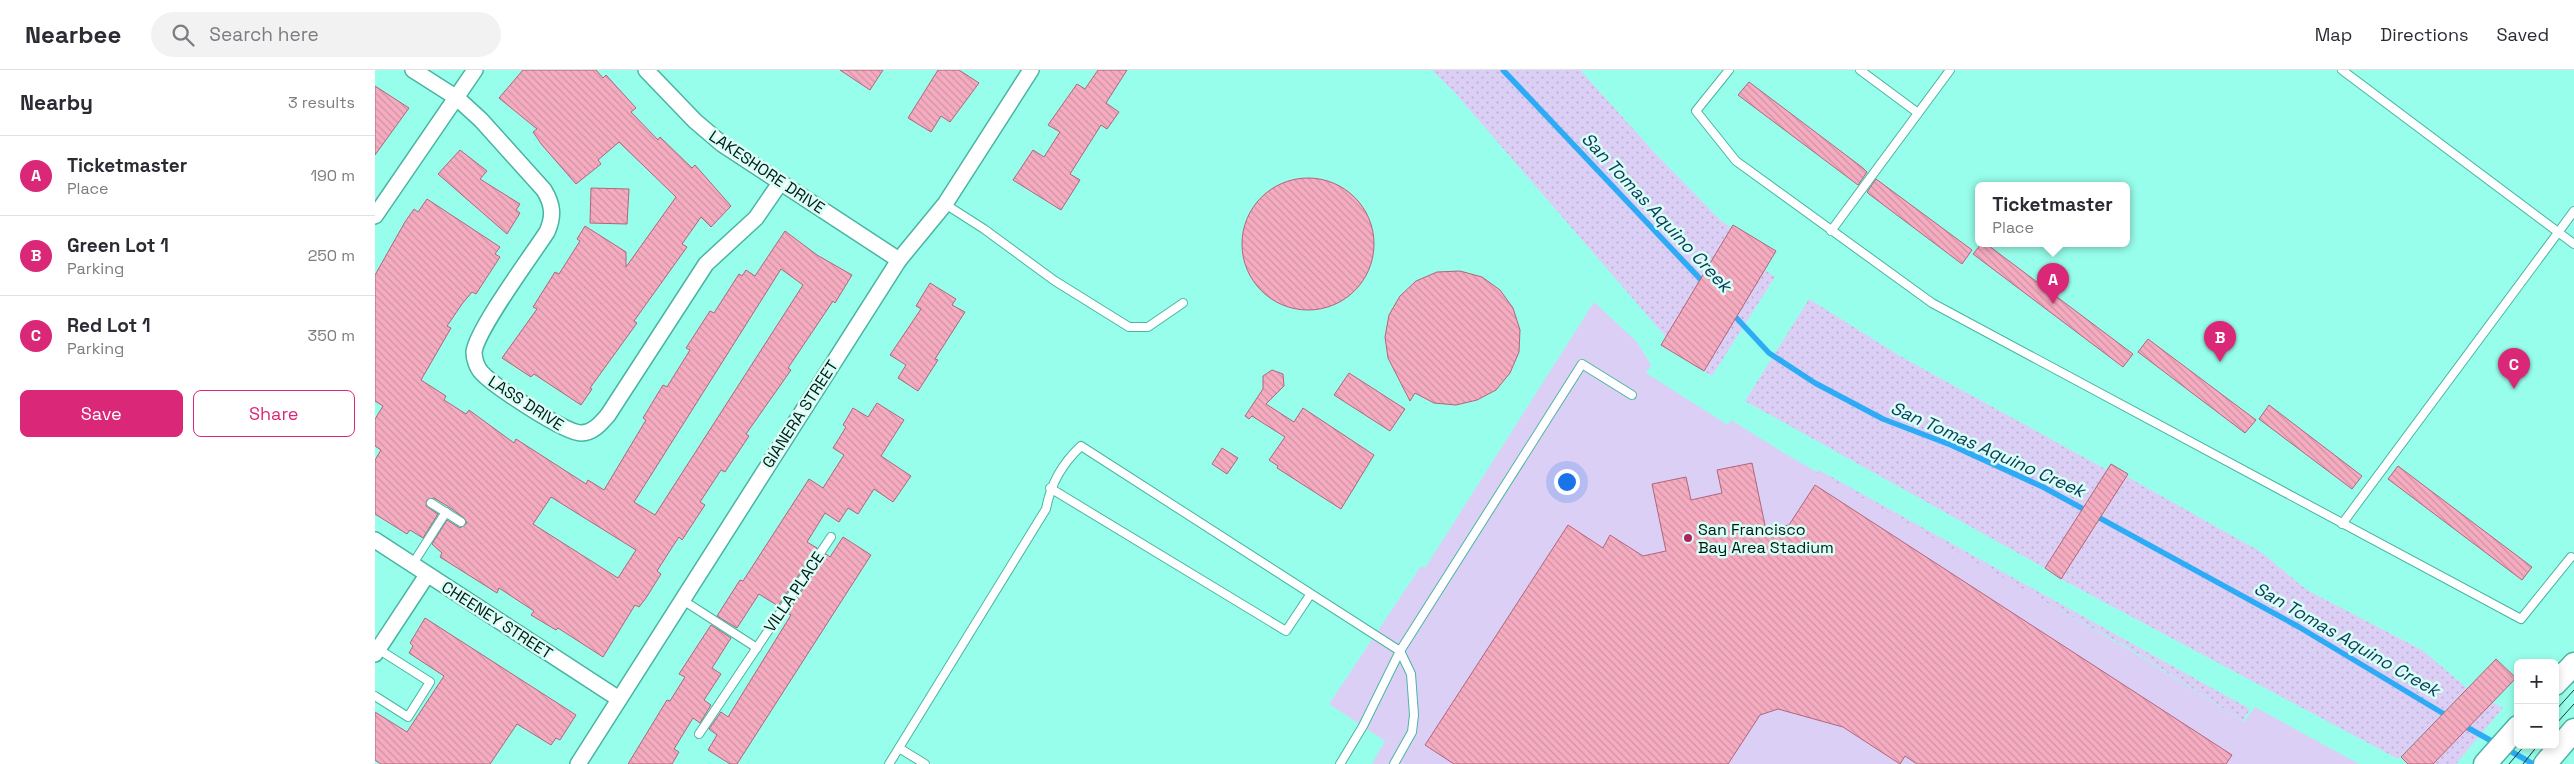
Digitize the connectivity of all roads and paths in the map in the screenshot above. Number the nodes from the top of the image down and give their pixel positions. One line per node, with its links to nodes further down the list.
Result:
1 (413, 70): 9 (street)
2 (475, 70): 9 (street)
3 (646, 70): 11 (street, LAKESHORE DRIVE)
4 (1031, 70): 12 (street, GIANERA STREET)
5 (1729, 70): 15 (lane)
6 (1860, 70): 10 (lane)
7 (1950, 70): 10 (lane)
8 (2342, 70): 16 (lane)
9 (457, 98): 11 (street, LASS DRIVE); 14 (street)
10 (1918, 113): 15 (lane)
11 (780, 183): 18 (street, LAKESHORE DRIVE)
12 (945, 204): 18 (street, GIANERA STREET); 19 (lane)
13 (2574, 210): 16 (lane)
14 (375, 216)
15 (1831, 231): 25 (lane)
16 (2558, 232): 17 (lane); 25 (lane)
17 (2574, 244)
18 (899, 260): 32 (street, GIANERA STREET)
19 (1183, 303)
20 (1632, 395): 35 (lane)
21 (1051, 488): 31 (lane); 31 (lane); 43 (lane)
22 (431, 503): 23 (lane)
23 (446, 512): 24 (lane); 29 (lane)
24 (461, 522)
25 (2342, 524): 28 (lane)
26 (831, 537): 33 (lane, VILLA PLACE)
27 (375, 540): 29 (street, CHEENEY STREET)
28 (2571, 557)
29 (412, 565): 30 (street, CHEENEY STREET)
30 (427, 575): 34 (street); 39 (street, CHEENEY STREET)
31 (1310, 595): 35 (lane)
32 (681, 599): 33 (lane, VILLA PLACE); 39 (street, GIANERA STREET)
33 (757, 648): 42 (lane, VILLA PLACE)
34 (376, 650): 38 (lane)
35 (1400, 651): 47 (lane); 48 (lane)
36 (2574, 664): 37 (main road)
37 (2559, 680)
38 (375, 696)
39 (619, 699): 44 (street, GIANERA STREET)
40 (2574, 730): 50 (main road)
41 (2514, 731): 49 (main road)
42 (699, 734)
43 (899, 748): 45 (lane); 46 (lane)
44 (577, 764)
45 (889, 764)
46 (925, 764)
47 (1339, 764)
48 (1395, 764)
49 (2485, 764)
50 (2545, 764)

